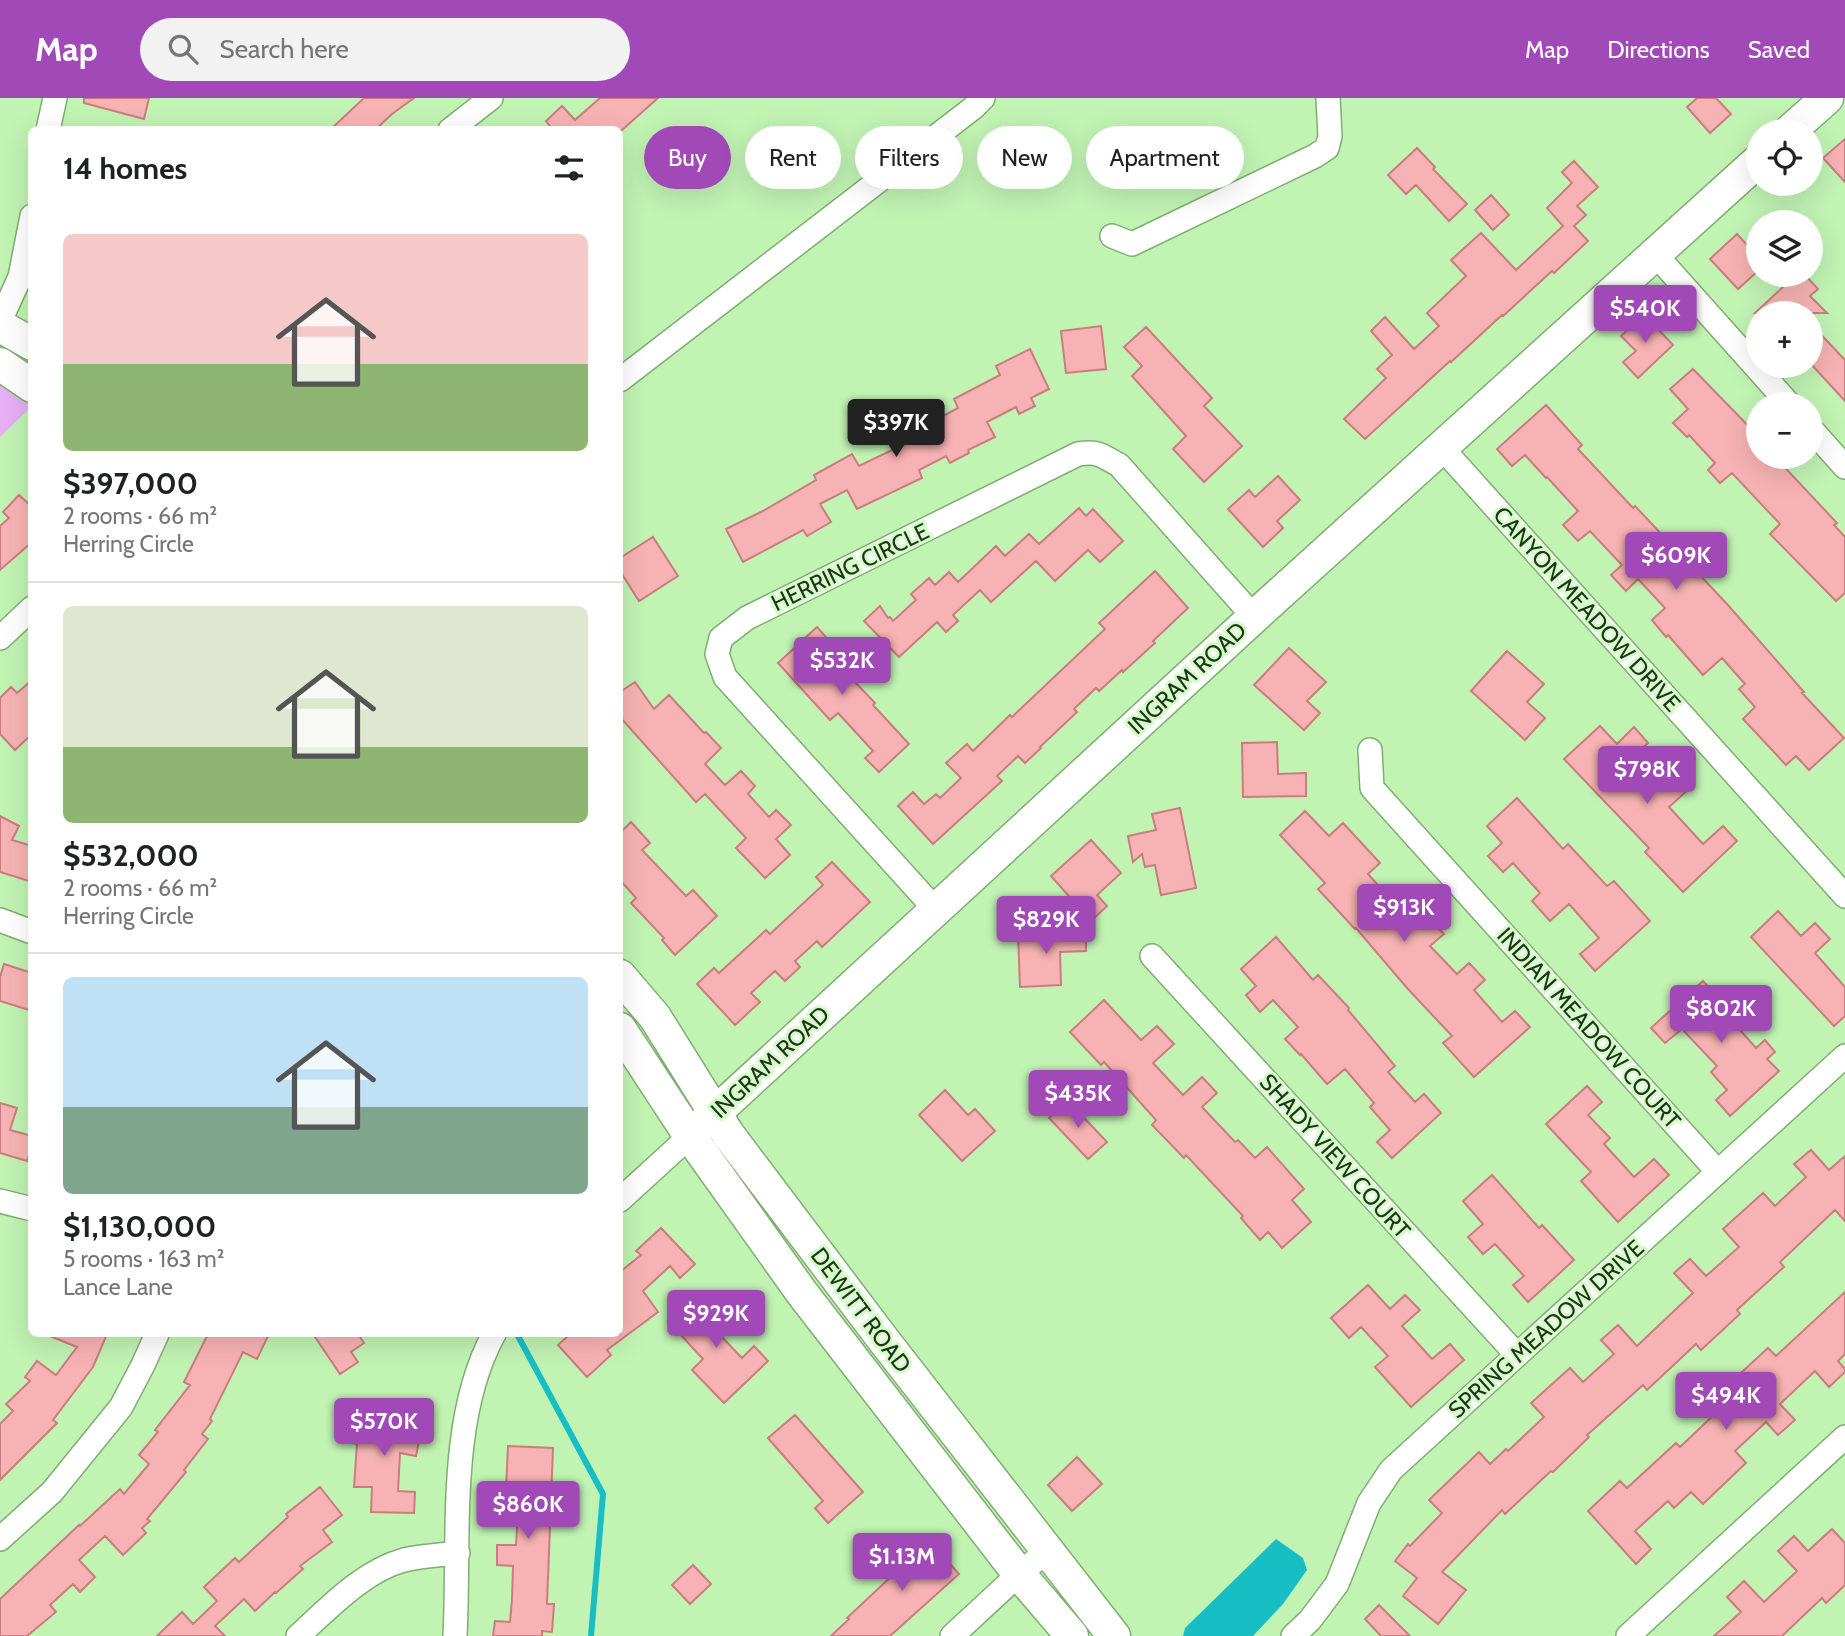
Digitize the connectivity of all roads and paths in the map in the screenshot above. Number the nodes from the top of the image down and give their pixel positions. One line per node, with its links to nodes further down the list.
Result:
1 (55, 98): 7 (street)
2 (491, 98): 8 (street)
3 (983, 98): 17 (street)
4 (1328, 98): 11 (street)
5 (1827, 98): 6 (main road)
6 (1803, 119)
7 (49, 126)
8 (455, 126)
9 (1746, 172): 12 (main road, INGRAM ROAD)
10 (28, 236): 13 (street)
11 (1112, 236)
12 (1655, 254): 19 (street); 21 (main road, INGRAM ROAD)
13 (0, 321)
14 (0, 326): 15 (main road)
15 (28, 342)
16 (0, 365): 18 (main road)
17 (623, 378)
18 (28, 383)
19 (1778, 392)
20 (1823, 442): 22 (street)
21 (1441, 447): 24 (main road, INGRAM ROAD); 27 (street, CANYON MEADOW DRIVE)
22 (1845, 467)
23 (28, 612): 25 (street)
24 (1254, 617): 28 (main road, INGRAM ROAD); 28 (street, HERRING CIRCLE)
25 (0, 638)
26 (1370, 750): 39 (street, INDIAN MEADOW COURT)
27 (1845, 896)
28 (935, 909): 37 (main road, INGRAM ROAD)
29 (0, 920): 30 (street)
30 (28, 930)
31 (1152, 956): 45 (street, SHADY VIEW COURT)
32 (623, 980): 34 (main road, DEWITT ROAD)
33 (623, 1033): 36 (main road, DEWITT ROAD)
34 (671, 1042): 36 (main road); 37 (main road, DEWITT ROAD)
35 (1845, 1056): 39 (street, SPRING MEADOW DRIVE)
36 (643, 1063): 38 (main road, DEWITT ROAD)
37 (716, 1112): 38 (main road, INGRAM ROAD); 48 (main road, DEWITT ROAD)
38 (690, 1136): 40 (street, INGRAM ROAD); 50 (main road, DEWITT ROAD)
39 (1718, 1172): 45 (street, SPRING MEADOW DRIVE)
40 (623, 1197)
41 (0, 1201): 42 (street)
42 (28, 1208)
43 (156, 1337): 47 (street)
44 (492, 1337): 49 (street)
45 (1517, 1355): 56 (street, SPRING MEADOW DRIVE)
46 (1845, 1437): 57 (street)
47 (0, 1539)
48 (1047, 1551): 50 (street); 55 (main road, DEWITT ROAD)
49 (458, 1553): 51 (street); 52 (street)
50 (1018, 1574): 53 (street); 54 (main road, DEWITT ROAD)
51 (298, 1636)
52 (455, 1636)
53 (951, 1636)
54 (1072, 1636)
55 (1114, 1636)
56 (1293, 1636)
57 (1628, 1636)

